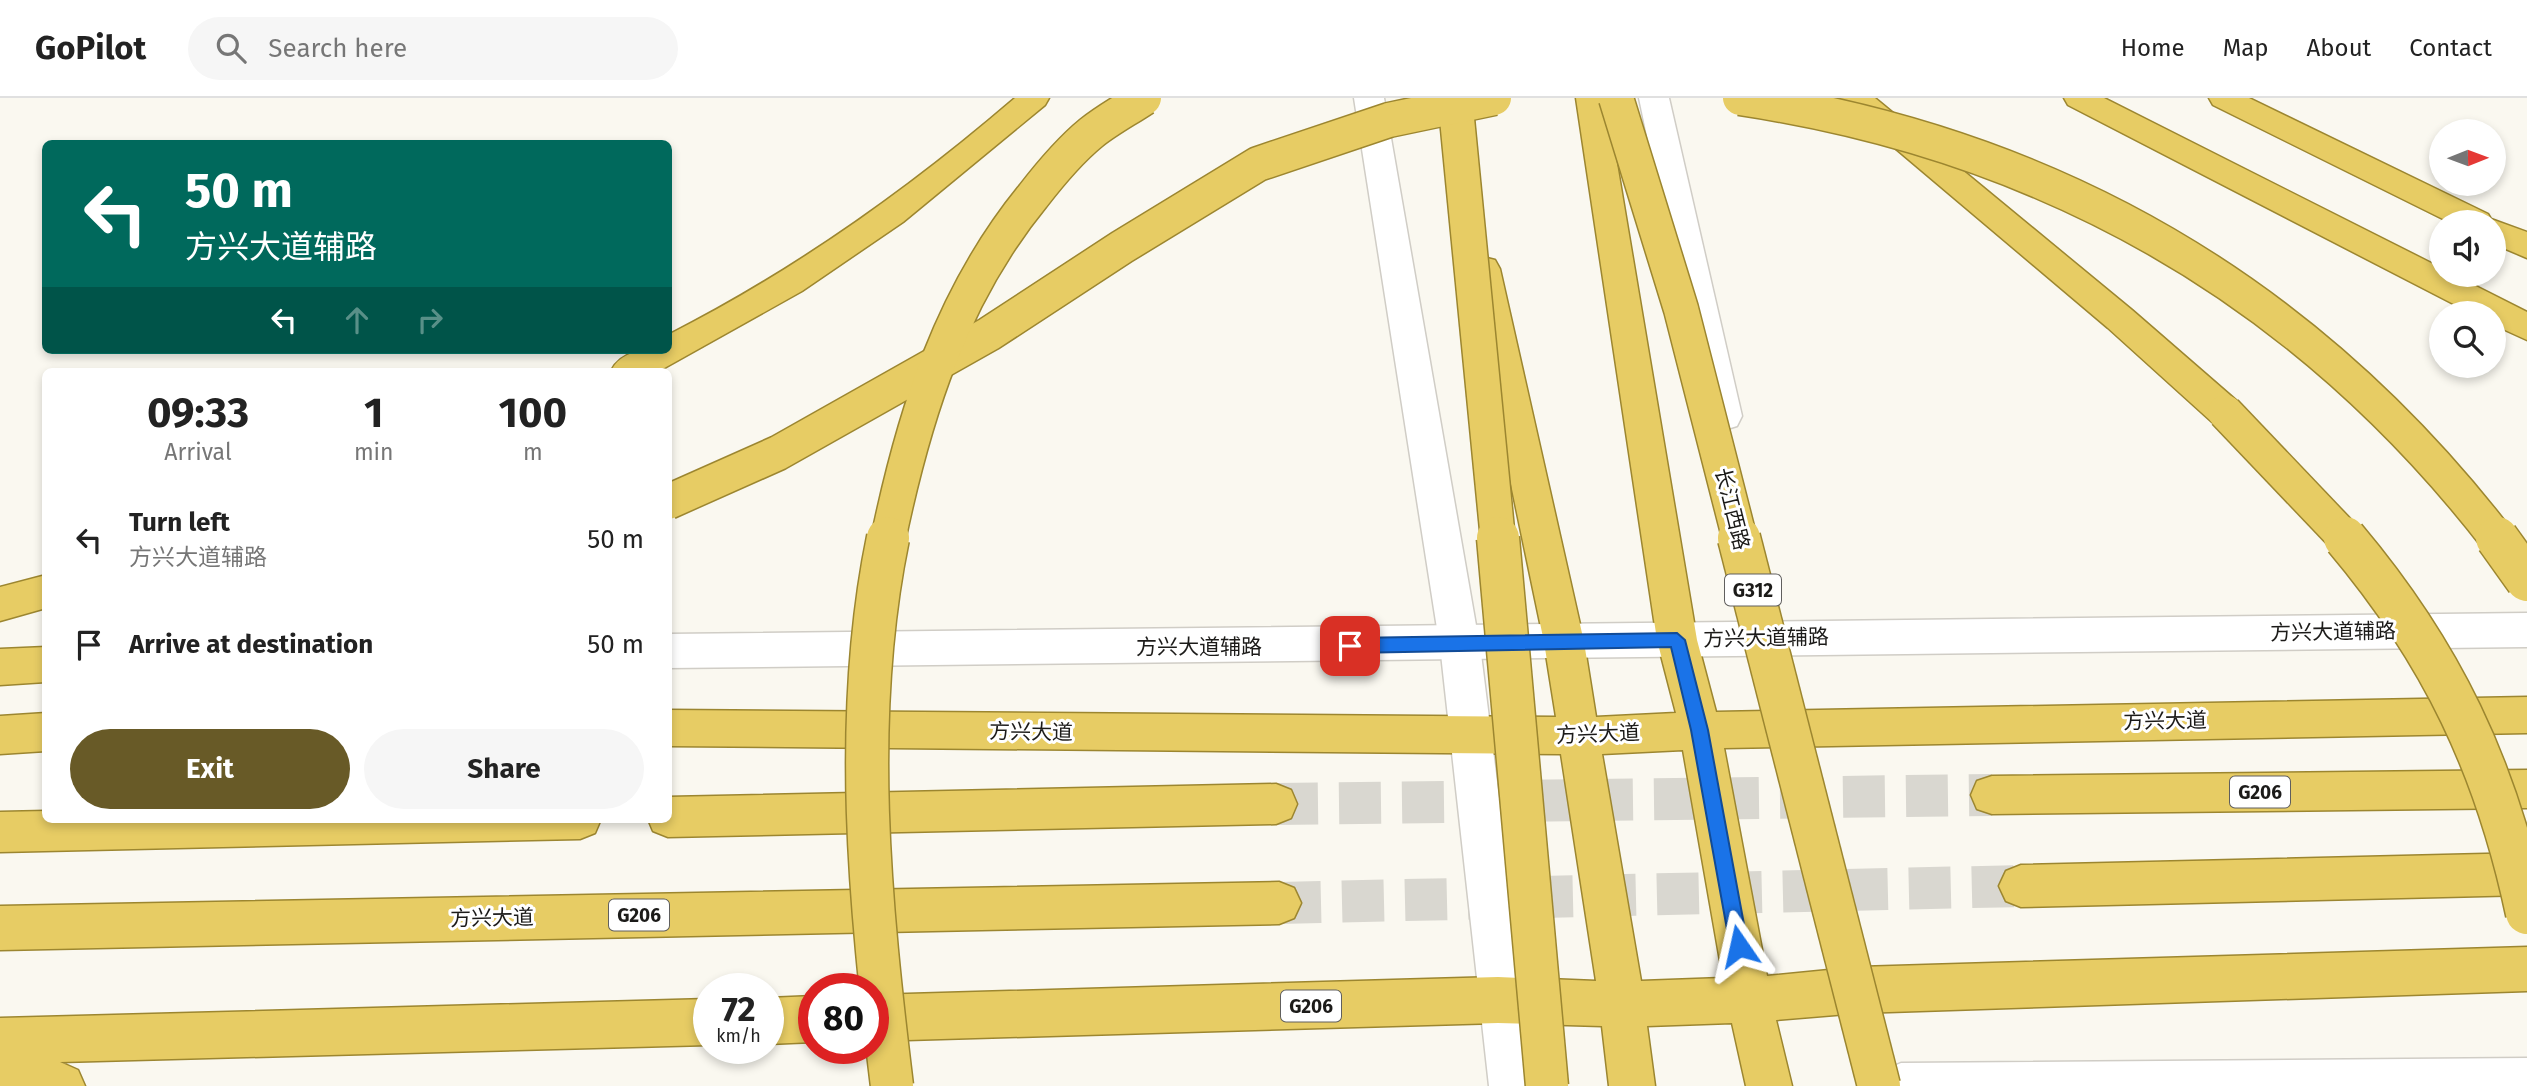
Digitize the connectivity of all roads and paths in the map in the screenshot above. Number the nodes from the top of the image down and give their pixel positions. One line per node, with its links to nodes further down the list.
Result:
1 (1034, 98): 18 (highway)
2 (1144, 98): 65 (highway, bridge)
3 (1369, 98): 29 (street)
4 (1445, 98): 28 (highway)
5 (1455, 98): 67 (highway, bridge)
6 (1494, 98): 21 (highway, bridge)
7 (1591, 98): 27 (highway)
8 (1616, 98): 70 (highway, 长江西路 / G312, bridge)
9 (1654, 98): 26 (street)
10 (1740, 98): 22 (highway, bridge)
11 (1855, 98): 52 (highway, bridge)
12 (2079, 98): 17 (highway)
13 (2224, 98): 14 (highway)
14 (2452, 210)
15 (2506, 236): 16 (highway)
16 (2527, 246)
17 (2527, 327)
18 (672, 348)
19 (660, 354): 20 (highway)
20 (634, 368)
21 (672, 500)
22 (2527, 580)
23 (42, 592): 24 (highway)
24 (0, 604)
25 (2527, 630): 26 (street, 方兴大道辅路)
26 (1773, 637): 27 (street, 方兴大道辅路); 36 (street)
27 (1677, 640): 28 (street, 方兴大道辅路); 38 (highway)
28 (1564, 642): 29 (street, 方兴大道辅路); 42 (highway)
29 (1459, 645): 30 (street, 方兴大道辅路); 41 (street)
30 (672, 651)
31 (0, 657): 32 (street)
32 (42, 657)
33 (42, 664): 34 (highway)
34 (0, 667)
35 (2527, 715): 36 (highway, 方兴大道)
36 (1795, 727): 38 (highway, 方兴大道); 55 (street)
37 (672, 729): 41 (highway, 方兴大道)
38 (1700, 730): 42 (highway, 方兴大道); 57 (highway)
39 (42, 732): 40 (highway)
40 (0, 735)
41 (1472, 736): 42 (highway, 方兴大道); 56 (street)
42 (1580, 736): 58 (highway)
43 (2527, 789): 44 (highway, G206)
44 (1992, 795)
45 (1276, 804): 46 (highway)
46 (672, 817)
47 (402, 823): 48 (highway)
48 (0, 832)
49 (2527, 874): 50 (highway)
50 (2021, 886)
51 (1279, 903): 53 (highway, 方兴大道 / G206)
52 (2527, 913)
53 (0, 928)
54 (2527, 969): 55 (highway)
55 (1859, 990): 57 (highway); 70 (street)
56 (1498, 1000): 58 (highway, G206); 59 (highway, G206); 66 (street)
57 (1749, 1000): 58 (highway, G206); 69 (highway)
58 (1622, 1004): 68 (highway)
59 (889, 1018)
60 (693, 1022): 61 (highway)
61 (0, 1041)
62 (0, 1077): 64 (highway)
63 (2527, 1081): 71 (street)
64 (62, 1086)
65 (892, 1086)
66 (1512, 1086)
67 (1547, 1086)
68 (1632, 1086)
69 (1769, 1086)
70 (1879, 1086)
71 (1901, 1086)

